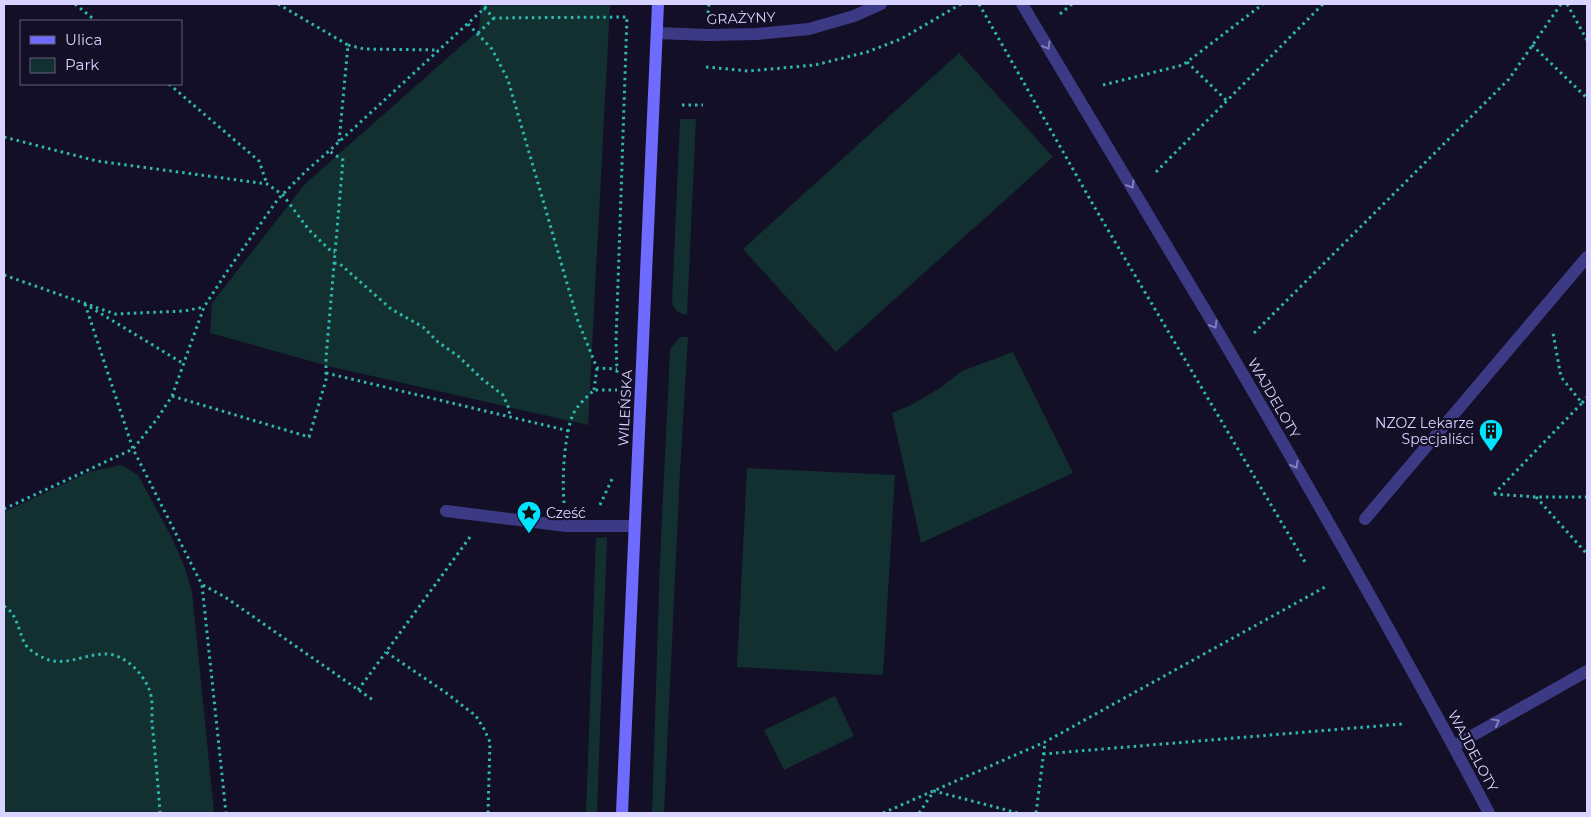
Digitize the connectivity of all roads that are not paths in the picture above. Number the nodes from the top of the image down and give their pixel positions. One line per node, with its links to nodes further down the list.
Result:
1 (658, 4): 4 (street, WILEŃSKA)
2 (881, 4): 4 (street, GRAŻYNY)
3 (1022, 4): 10 (street, WAJDELOTY, one-way to 10)
4 (657, 33): 8 (street, WILEŃSKA)
5 (1587, 257): 7 (street)
6 (446, 511): 8 (street)
7 (1365, 519)
8 (634, 526): 11 (street, WILEŃSKA)
9 (1587, 671): 10 (street, one-way to 9)
10 (1454, 746): 12 (street, WAJDELOTY)
11 (622, 813)
12 (1489, 813)

